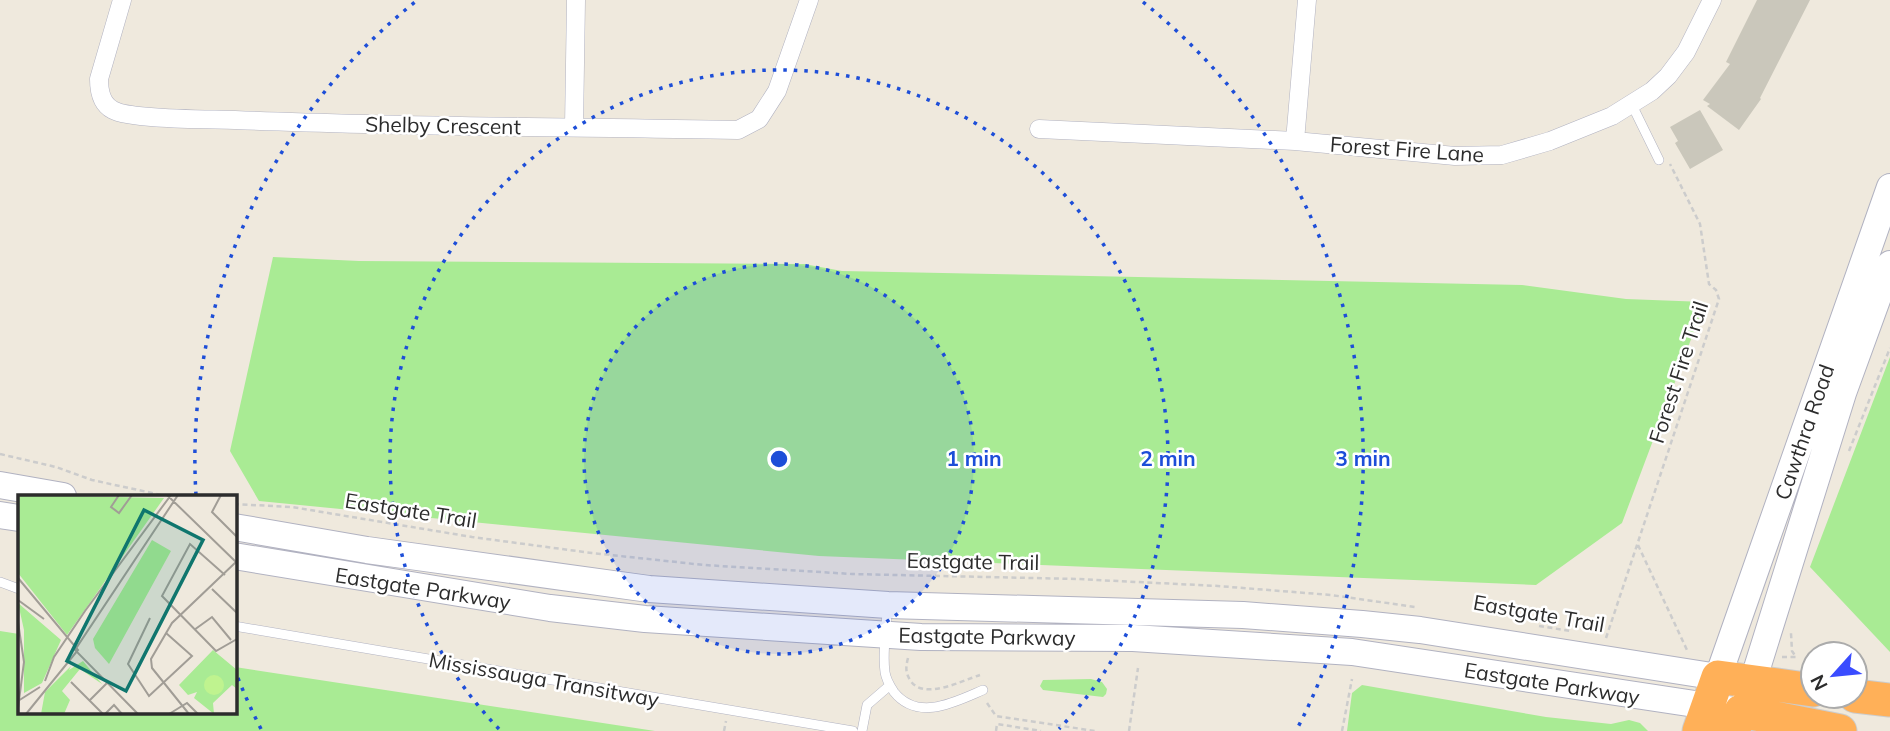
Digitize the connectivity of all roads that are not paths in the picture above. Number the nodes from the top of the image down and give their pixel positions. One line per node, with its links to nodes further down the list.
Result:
1 (122, 0): 7 (street, Shelby Crescent)
2 (576, 0): 7 (street)
3 (809, 0): 7 (street, Shelby Crescent)
4 (1307, 0): 9 (street)
5 (1712, 0): 6 (street, Forest Fire Lane)
6 (1632, 105): 9 (street, Forest Fire Lane); 10 (lane)
7 (574, 127)
8 (1039, 129): 9 (street, Forest Fire Lane)
9 (1296, 141)
10 (1662, 158)
11 (1890, 187): 32 (main road, Cawthra Road)
12 (1890, 264): 26 (main road, Cawthra Road)
13 (0, 485): 14 (main road)
14 (58, 495)
15 (0, 514): 16 (main road)
16 (18, 518)
17 (236, 527): 23 (main road, Eastgate Parkway)
18 (236, 556): 25 (main road, Eastgate Parkway)
19 (0, 582): 20 (lane)
20 (18, 589)
21 (18, 589): 22 (lane)
22 (0, 590)
23 (888, 605): 25 (lane); 32 (main road, Eastgate Parkway)
24 (236, 626): 34 (lane, Mississauga Transitway)
25 (887, 635): 27 (lane); 32 (main road, Eastgate Parkway)
26 (1753, 681): 28 (highway); 32 (highway); 33 (main road, Cawthra Road)
27 (890, 686): 29 (lane); 35 (lane)
28 (1799, 688)
29 (983, 690)
30 (1869, 698): 31 (highway)
31 (1890, 700)
32 (1708, 705): 33 (main road, Eastgate Parkway)
33 (1737, 721): 36 (highway)
34 (853, 731)
35 (862, 731)
36 (1840, 731)

